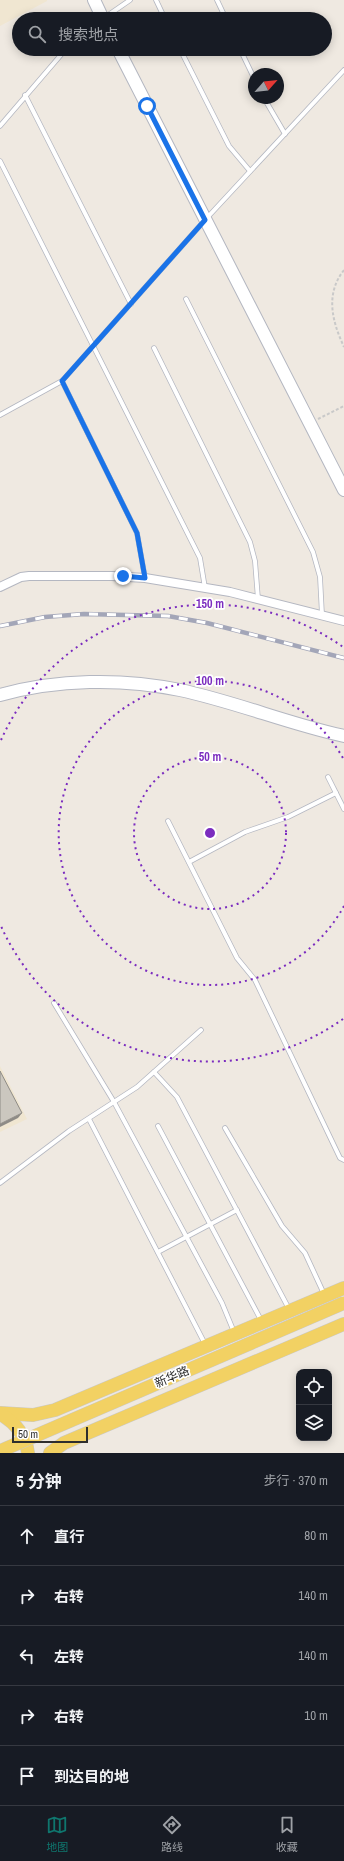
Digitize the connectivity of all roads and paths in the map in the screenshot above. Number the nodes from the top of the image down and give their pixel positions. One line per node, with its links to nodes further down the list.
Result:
1 (94, 0): 5 (street)
2 (130, 0): 6 (lane)
3 (156, 0): 7 (lane)
4 (217, 0): 8 (lane)
5 (100, 12)
6 (114, 12)
7 (162, 12)
8 (223, 12)
9 (60, 56): 15 (lane)
10 (122, 56): 21 (street)
11 (184, 56): 20 (lane)
12 (243, 56): 13 (lane)
13 (249, 68)
14 (344, 70): 18 (lane)
15 (25, 95): 17 (lane); 24 (lane)
16 (268, 104): 18 (lane)
17 (0, 126)
18 (285, 134): 20 (lane)
19 (0, 161): 25 (lane)
20 (250, 172): 21 (lane)
21 (205, 220): 24 (lane); 31 (street)
22 (344, 270): 26 (path)
23 (186, 298): 37 (lane)
24 (131, 304): 25 (lane)
25 (93, 346): 28 (lane); 35 (lane)
26 (344, 347)
27 (154, 348): 36 (lane)
28 (62, 381): 30 (lane); 33 (lane)
29 (344, 406): 31 (path)
30 (0, 415)
31 (311, 423): 32 (street)
32 (344, 490)
33 (145, 578): 34 (street); 35 (street)
34 (0, 587)
35 (205, 588): 36 (street)
36 (258, 599): 37 (street)
37 (322, 615): 38 (street)
38 (344, 621)
39 (0, 695): 40 (street)
40 (344, 736)
41 (328, 777): 42 (lane)
42 (336, 793): 43 (lane); 45 (lane)
43 (344, 809)
44 (168, 821): 45 (lane)
45 (189, 862): 53 (lane)
46 (54, 1003): 49 (lane)
47 (201, 1030): 48 (lane)
48 (154, 1072): 49 (lane); 55 (lane)
49 (114, 1102): 50 (lane); 57 (lane)
50 (89, 1119): 54 (lane); 58 (lane)
51 (158, 1126): 56 (lane)
52 (225, 1128): 60 (lane)
53 (344, 1160)
54 (0, 1183)
55 (237, 1210): 56 (lane); 63 (lane)
56 (211, 1224): 57 (lane); 64 (lane)
57 (187, 1237): 58 (lane); 66 (lane)
58 (158, 1252): 67 (lane)
59 (344, 1288): 60 (main road)
60 (325, 1296): 63 (main road)
61 (344, 1303): 69 (main road, 新华路, bridge)
62 (344, 1310): 70 (main road, 新华路)
63 (290, 1311): 64 (main road)
64 (262, 1322): 66 (main road)
65 (344, 1324): 72 (main road)
66 (235, 1334): 67 (main road)
67 (207, 1346): 68 (main road)
68 (0, 1413): 71 (main road)
69 (0, 1452)
70 (13, 1453)
71 (28, 1453)
72 (50, 1453)

